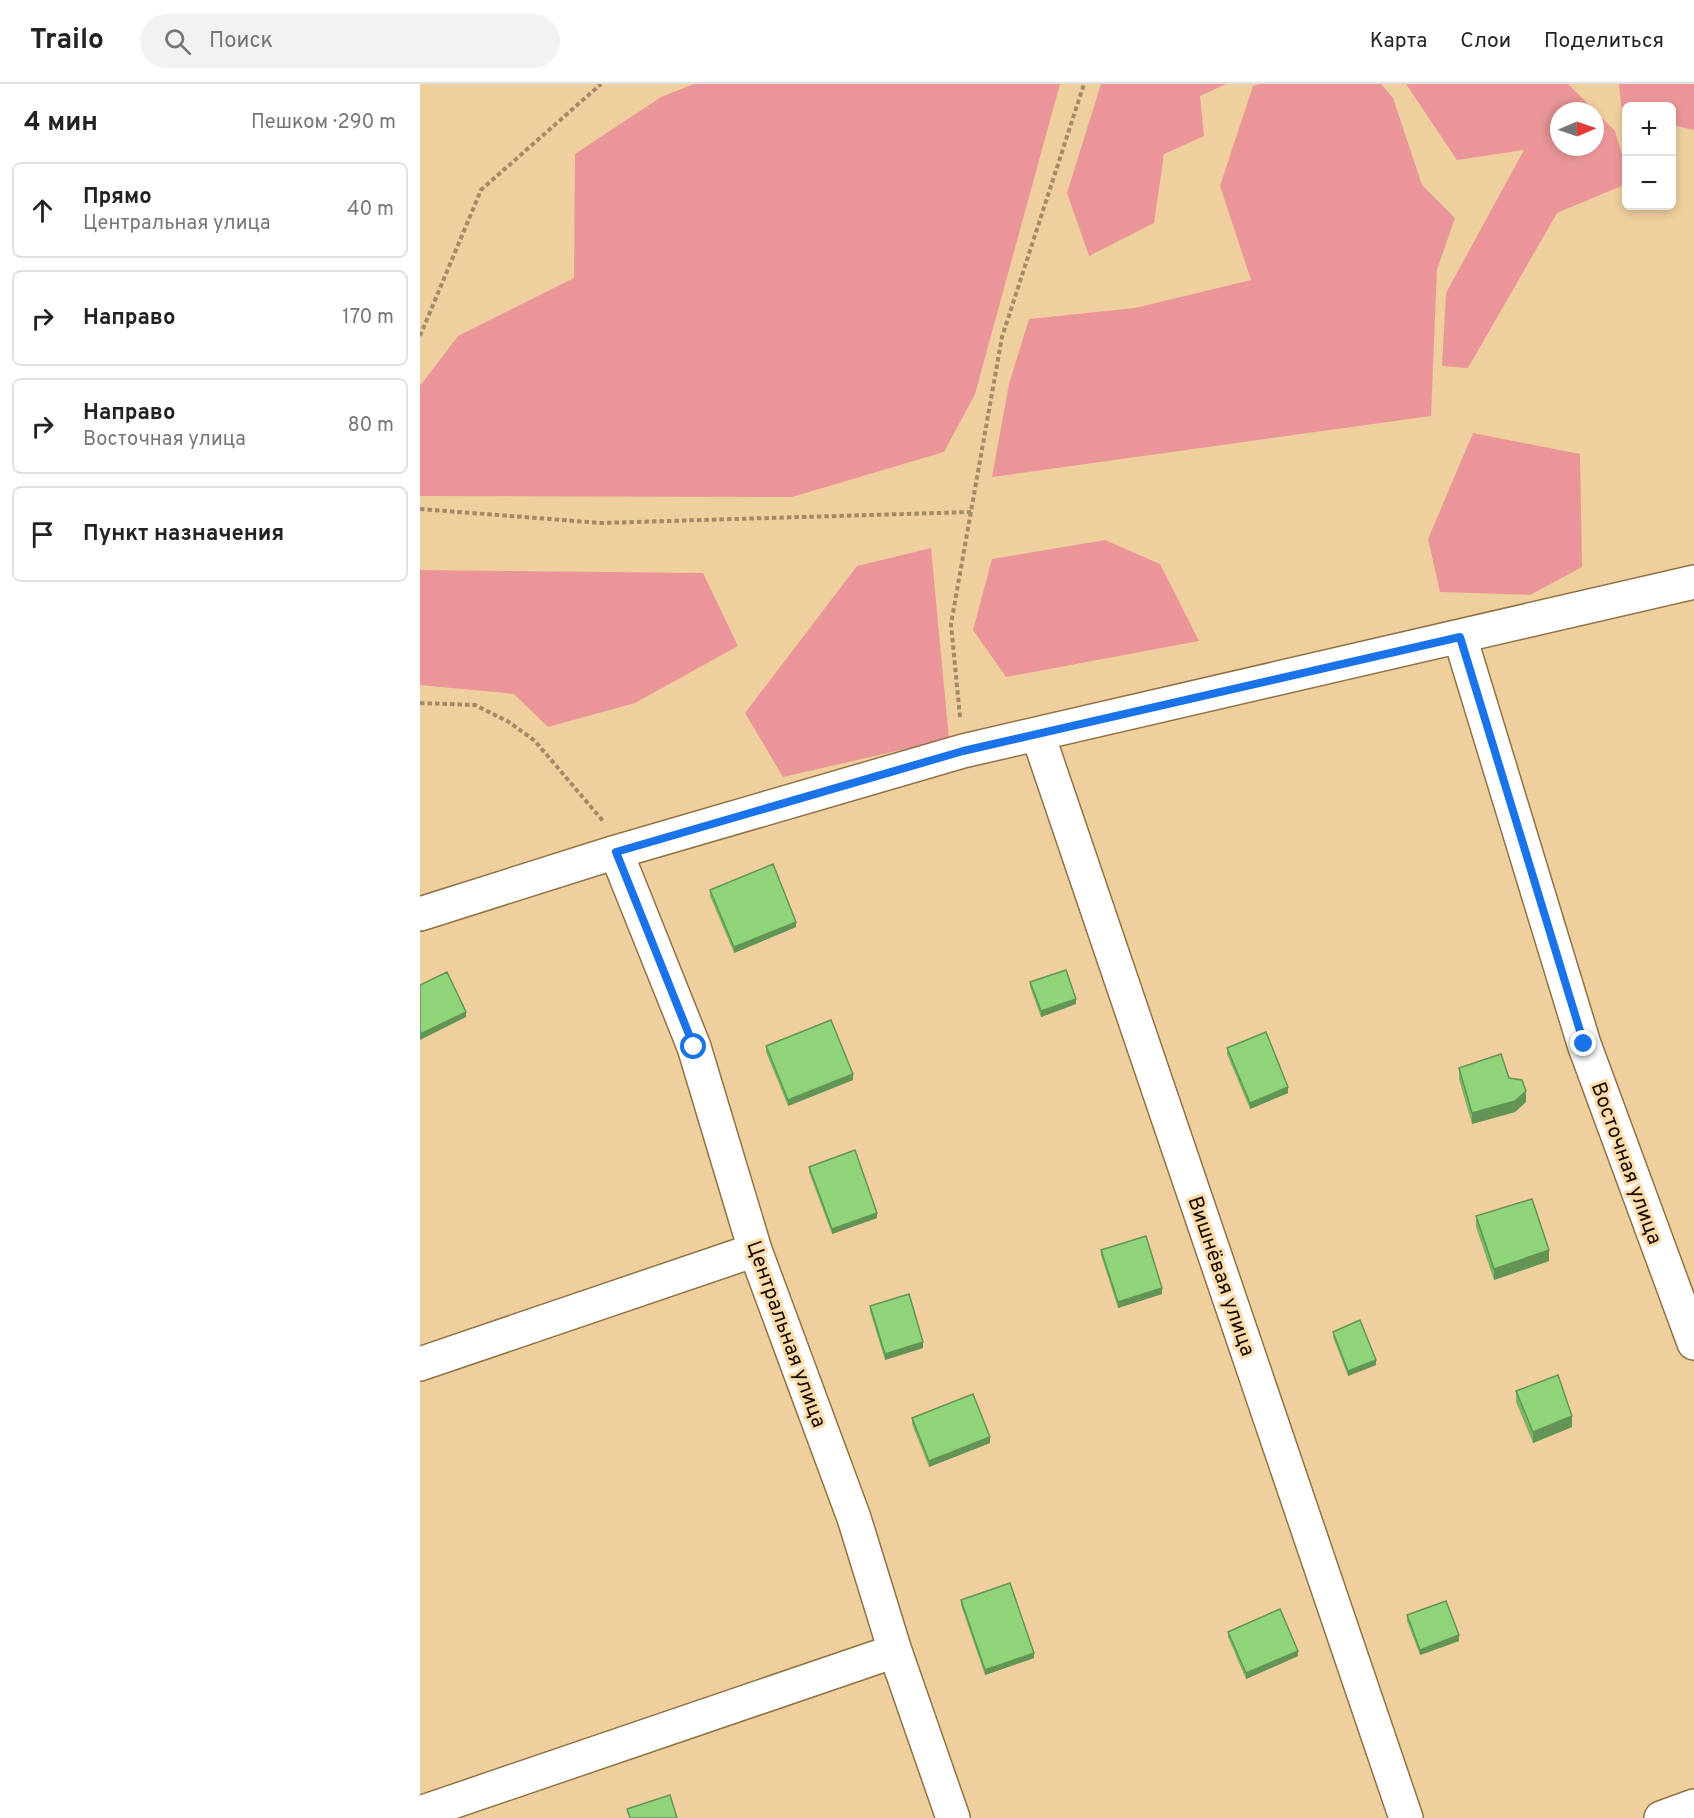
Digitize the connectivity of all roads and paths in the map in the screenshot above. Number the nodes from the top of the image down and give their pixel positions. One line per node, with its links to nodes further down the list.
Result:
1 (601, 84): 3 (path)
2 (1084, 84): 5 (path)
3 (420, 336)
4 (420, 509): 5 (path)
5 (971, 512): 10 (path)
6 (1694, 582): 7 (street)
7 (1460, 637): 9 (street); 14 (street, Восточная улица)
8 (420, 704): 11 (path)
9 (1038, 735): 10 (street); 20 (street, Вишнёвая улица)
10 (963, 751): 11 (street)
11 (616, 852): 12 (street); 13 (street, Центральная улица)
12 (420, 914)
13 (755, 1250): 15 (street); 16 (street, Центральная улица)
14 (1694, 1343)
15 (420, 1364)
16 (895, 1651): 18 (street); 19 (street, Центральная улица)
17 (1694, 1806): 21 (street)
18 (420, 1813)
19 (953, 1818)
20 (1406, 1818)
21 (1661, 1818)

